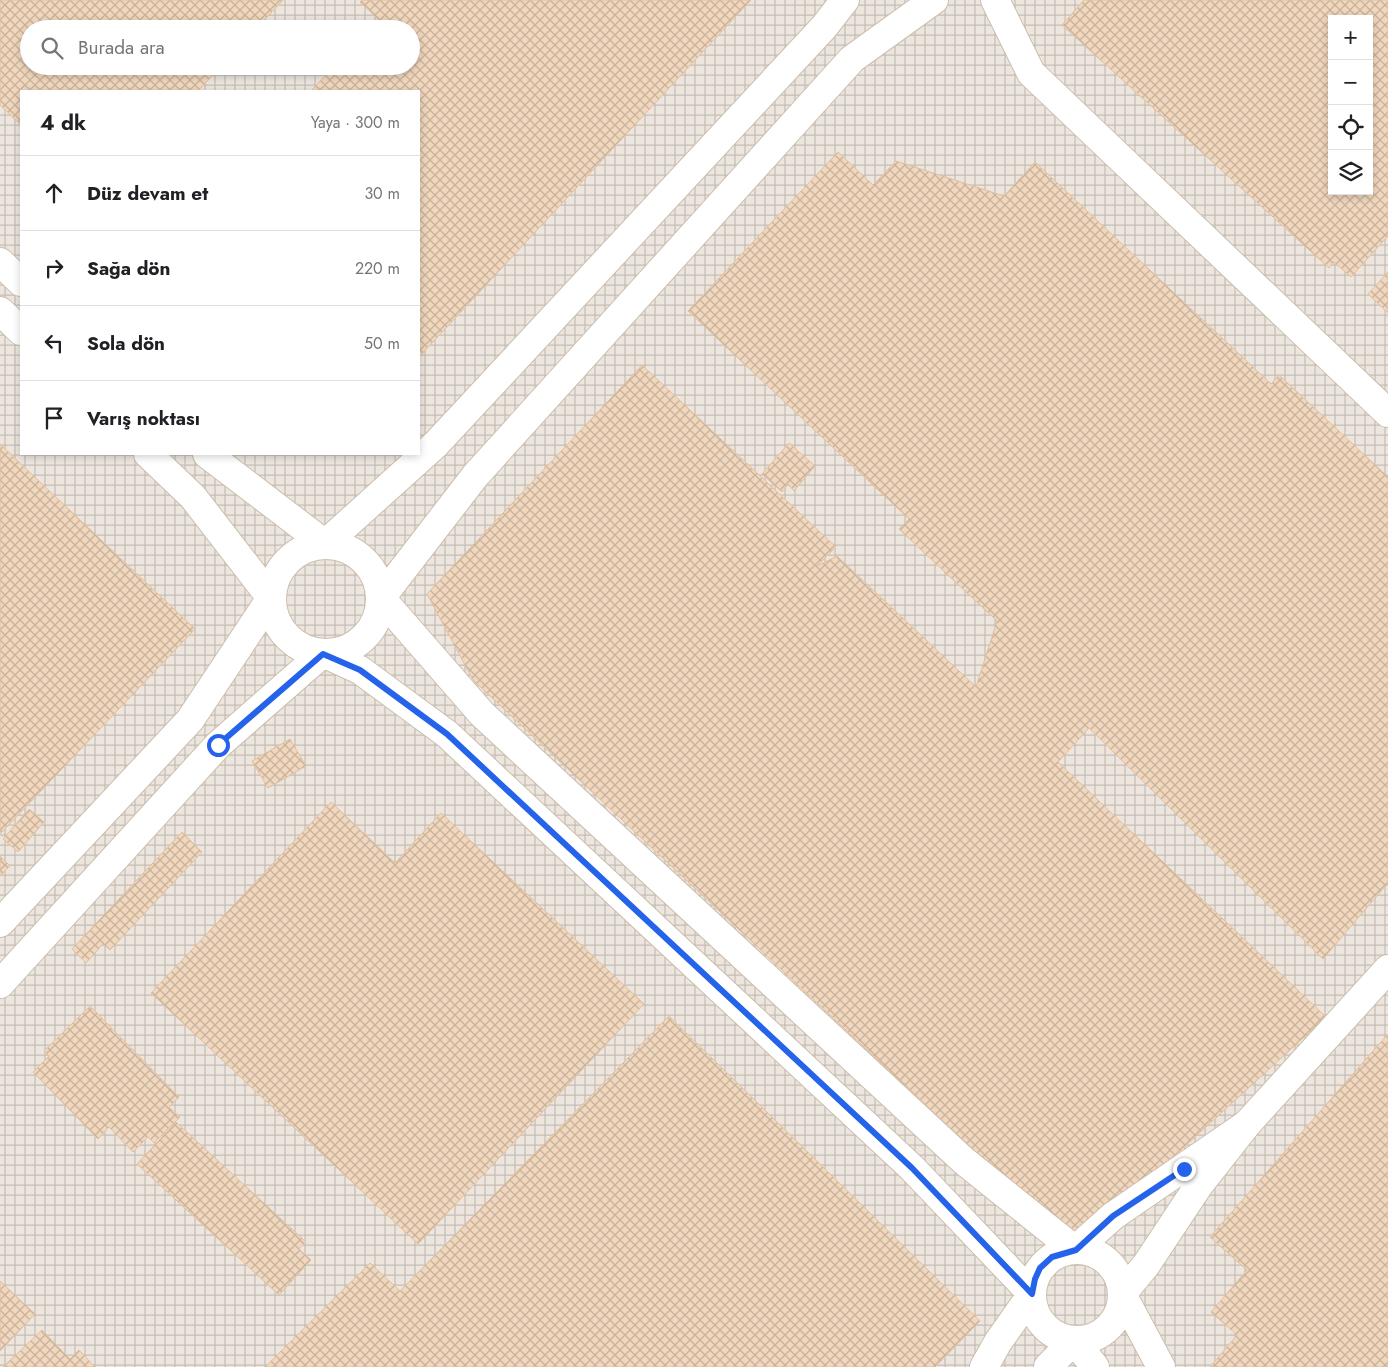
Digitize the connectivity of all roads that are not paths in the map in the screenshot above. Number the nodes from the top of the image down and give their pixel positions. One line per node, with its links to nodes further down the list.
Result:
1 (845, 0): 11 (street)
2 (934, 0): 13 (street)
3 (995, 0): 8 (street)
4 (0, 262): 5 (street)
5 (20, 281)
6 (0, 311): 7 (street)
7 (20, 330)
8 (1388, 413)
9 (149, 455): 12 (street)
10 (208, 455): 11 (street)
11 (324, 544): 12 (street); 13 (street)
12 (272, 598): 14 (street); 15 (street)
13 (381, 598): 14 (street); 19 (street)
14 (323, 654): 17 (street); 20 (street)
15 (0, 923)
16 (1388, 969): 18 (street)
17 (0, 984)
18 (1246, 1124): 19 (street); 21 (street)
19 (1076, 1250): 20 (street); 21 (street)
20 (1032, 1294): 22 (street); 23 (street)
21 (1122, 1294): 22 (street); 26 (street)
22 (1074, 1340): 24 (street); 25 (street)
23 (984, 1367)
24 (1048, 1367)
25 (1095, 1367)
26 (1160, 1367)

